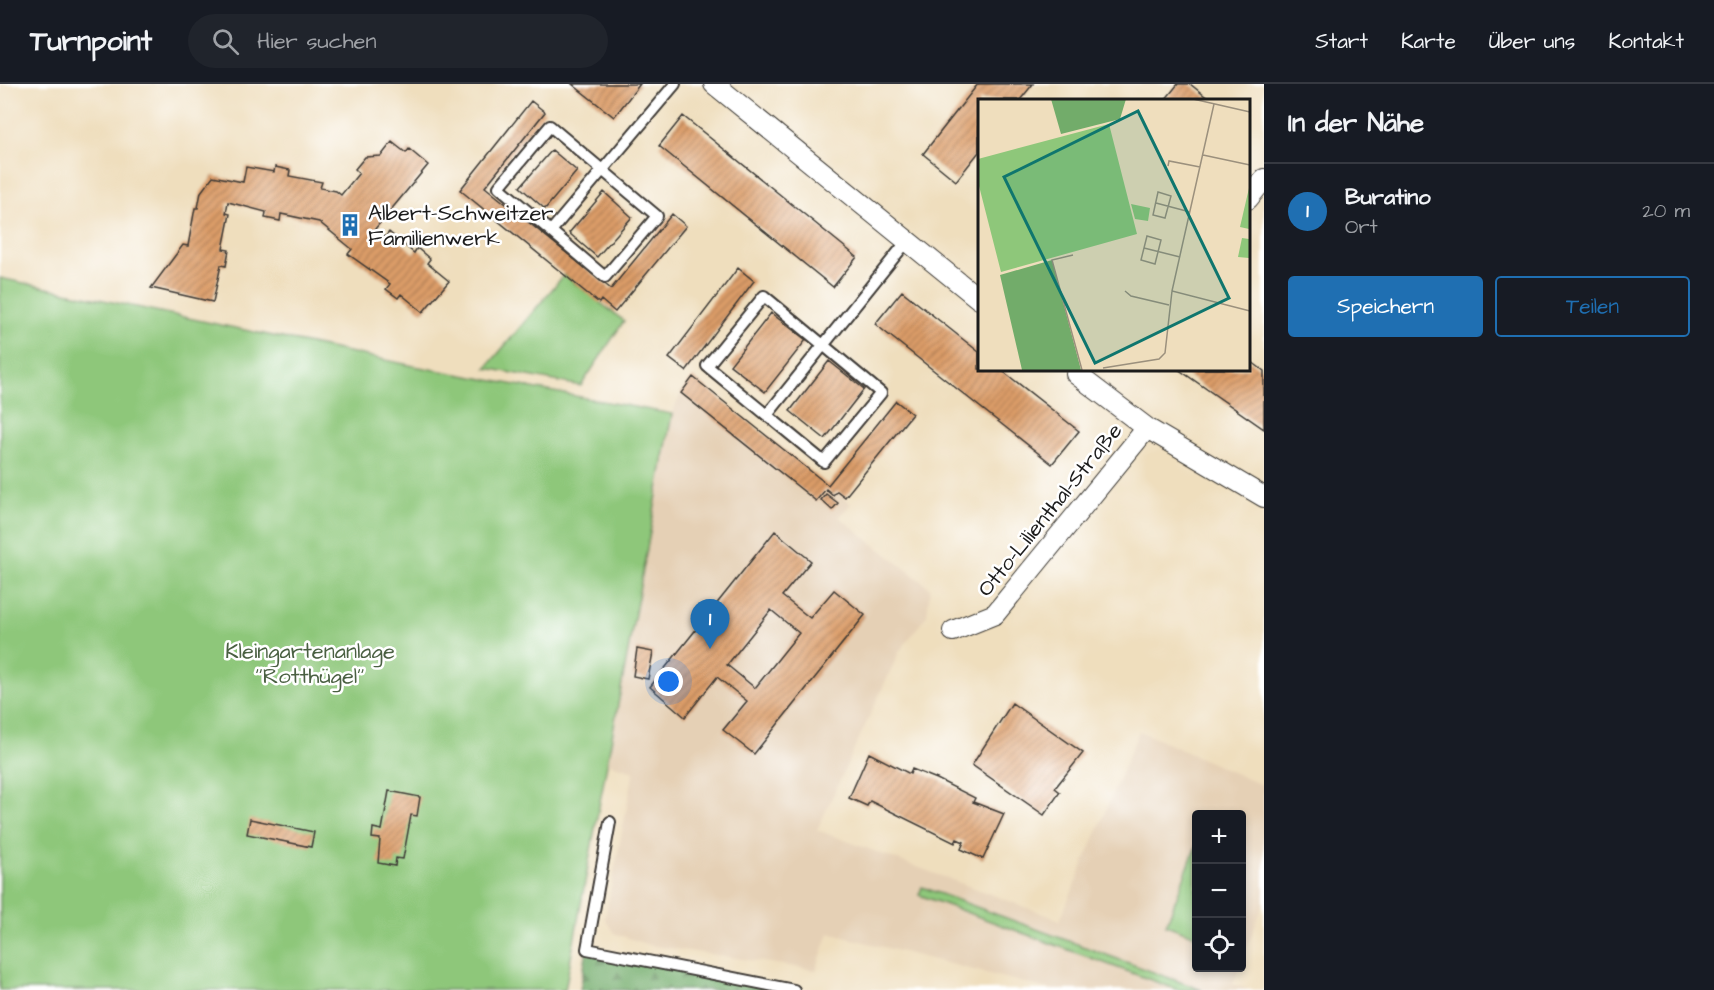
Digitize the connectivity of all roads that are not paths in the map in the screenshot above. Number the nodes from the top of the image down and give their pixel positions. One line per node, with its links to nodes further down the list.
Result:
1 (675, 84): 3 (lane)
2 (714, 84): 7 (street)
3 (603, 171): 6 (lane); 6 (lane); 6 (lane)
4 (1264, 179): 5 (street)
5 (1249, 198)
6 (551, 231)
7 (908, 240): 8 (street); 9 (lane)
8 (978, 298)
9 (823, 345): 11 (lane); 11 (lane); 11 (lane)
10 (1076, 371): 12 (street, Otto-Lilienthal-Straße)
11 (767, 415)
12 (1147, 428): 13 (street, Otto-Lilienthal-Straße); 14 (street, Otto-Lilienthal-Straße)
13 (1264, 496)
14 (952, 631)
15 (610, 822): 16 (lane)
16 (794, 990)

